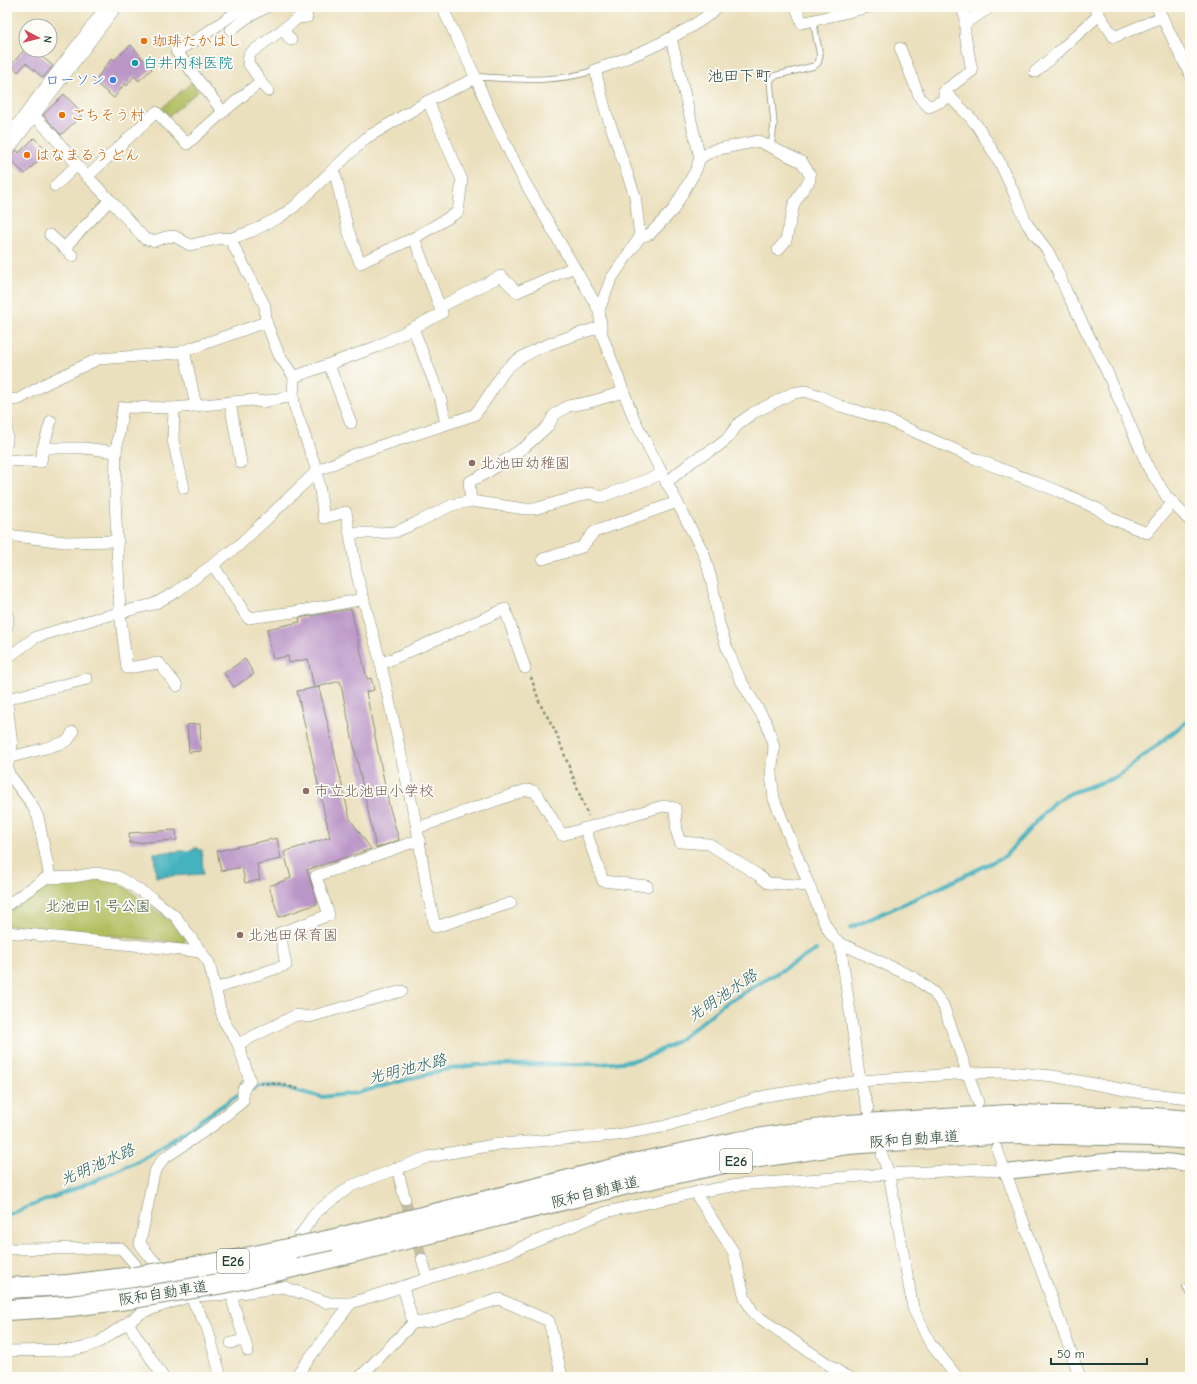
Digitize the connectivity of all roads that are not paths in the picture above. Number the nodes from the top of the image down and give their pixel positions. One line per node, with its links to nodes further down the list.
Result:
1 (111, 7): 29 (highway)
2 (267, 7): 10 (street)
3 (442, 7): 23 (street)
4 (717, 7): 17 (street)
5 (796, 7): 13 (street)
6 (869, 7): 13 (street)
7 (961, 7): 14 (street)
8 (991, 7): 14 (street)
9 (1096, 11): 11 (street); 21 (street)
10 (245, 12): 15 (street); 28 (street)
11 (1160, 12): 22 (street)
12 (307, 17): 16 (street)
13 (813, 20): 31 (lane)
14 (965, 23): 26 (street)
15 (231, 30)
16 (283, 30): 18 (street); 24 (street)
17 (671, 38): 20 (street); 32 (street)
18 (291, 40)
19 (900, 48): 26 (street)
20 (594, 70): 23 (lane); 39 (street)
21 (1035, 72)
22 (1190, 74)
23 (476, 78): 27 (street); 45 (street)
24 (260, 82): 25 (street); 28 (street)
25 (268, 91)
26 (944, 91): 74 (street)
27 (428, 101): 34 (street); 40 (street)
28 (223, 112): 35 (street)
29 (31, 113): 30 (highway); 33 (street)
30 (7, 145)
31 (771, 146): 32 (street); 43 (street)
32 (700, 158): 39 (street)
33 (77, 165): 35 (street); 36 (street)
34 (333, 171): 40 (street); 41 (street)
35 (87, 176): 37 (street)
36 (55, 186)
37 (110, 200): 41 (street); 42 (street)
38 (50, 235): 42 (street)
39 (640, 237): 47 (street)
40 (414, 238): 46 (street)
41 (230, 239): 48 (street)
42 (64, 248): 44 (street)
43 (778, 250)
44 (73, 256)
45 (574, 267): 46 (street); 47 (street)
46 (440, 307): 50 (street)
47 (599, 310): 49 (street)
48 (266, 322): 51 (street); 53 (street)
49 (600, 327): 54 (street); 63 (street)
50 (414, 328): 52 (street); 63 (street)
51 (184, 350): 56 (street); 58 (street)
52 (329, 364): 53 (street); 62 (street)
53 (294, 377): 55 (street)
54 (623, 392): 70 (street); 72 (street)
55 (293, 396): 57 (street); 69 (street)
56 (7, 400)
57 (230, 403): 58 (street); 68 (street)
58 (196, 406): 59 (street)
59 (174, 408): 66 (street); 71 (street)
60 (7, 421): 64 (street)
61 (51, 421): 65 (street)
62 (351, 423)
63 (446, 424): 69 (street)
64 (7, 442)
65 (43, 448): 66 (street); 67 (street)
66 (116, 452): 78 (street)
67 (7, 460)
68 (241, 462)
69 (317, 471): 76 (street); 80 (street)
70 (664, 478): 72 (street); 73 (street); 74 (street)
71 (184, 488)
72 (472, 501): 76 (street)
73 (677, 502): 79 (street); 99 (street)
74 (1173, 502): 75 (street)
75 (1190, 521)
76 (350, 533): 81 (street)
77 (7, 535): 78 (street)
78 (118, 541): 82 (street)
79 (543, 559)
80 (213, 565): 81 (street); 82 (street)
81 (364, 599): 86 (street)
82 (120, 613): 85 (street); 89 (street)
83 (7, 614): 84 (street)
84 (7, 627)
85 (7, 658)
86 (381, 664): 87 (street); 95 (street)
87 (525, 668)
88 (87, 680): 90 (street)
89 (177, 686)
90 (7, 699)
91 (7, 704): 93 (street)
92 (73, 732): 93 (street)
93 (8, 765): 97 (street)
94 (588, 827): 95 (street); 98 (street); 99 (street)
95 (417, 828): 96 (street)
96 (419, 840): 100 (street); 105 (street)
97 (50, 877): 101 (street); 104 (street)
98 (647, 886)
99 (809, 886): 103 (street)
100 (511, 903)
101 (7, 905)
102 (7, 932): 104 (street)
103 (840, 943): 108 (street); 109 (street)
104 (201, 952): 105 (street)
105 (215, 989): 107 (street)
106 (402, 991): 107 (street)
107 (238, 1044): 132 (street)
108 (968, 1073): 109 (street); 110 (street); 111 (street)
109 (860, 1081): 112 (street); 118 (street)
110 (1190, 1098)
111 (978, 1102)
112 (868, 1109)
113 (1190, 1121): 129 (highway, 阪和自動車道 / E26, bridge)
114 (1190, 1139): 134 (highway, 阪和自動車道 / E26, bridge)
115 (997, 1149): 119 (street)
116 (882, 1155): 120 (street)
117 (1190, 1164): 119 (street)
118 (397, 1168): 122 (street); 126 (street)
119 (1005, 1172): 120 (street); 149 (street)
120 (889, 1174): 121 (street); 148 (street)
121 (698, 1192): 125 (street); 147 (street)
122 (405, 1199)
123 (7, 1249): 134 (street)
124 (422, 1259): 125 (street)
125 (428, 1279): 127 (street)
126 (284, 1287): 130 (street); 133 (street)
127 (403, 1287): 133 (street); 137 (street)
128 (1186, 1287): 131 (lane)
129 (7, 1288)
130 (233, 1294): 132 (street); 138 (street)
131 (1190, 1294)
132 (190, 1296): 134 (street); 143 (street)
133 (351, 1303): 144 (street)
134 (139, 1305): 135 (highway, 阪和自動車道 / E26); 136 (street)
135 (7, 1310)
136 (128, 1323): 140 (street); 142 (street)
137 (413, 1323): 145 (street); 146 (street)
138 (244, 1340): 139 (street); 141 (street)
139 (231, 1343)
140 (7, 1351)
141 (248, 1351)
142 (163, 1377)
143 (221, 1377)
144 (295, 1377)
145 (360, 1377)
146 (562, 1377)
147 (849, 1377)
148 (957, 1377)
149 (1080, 1377)

